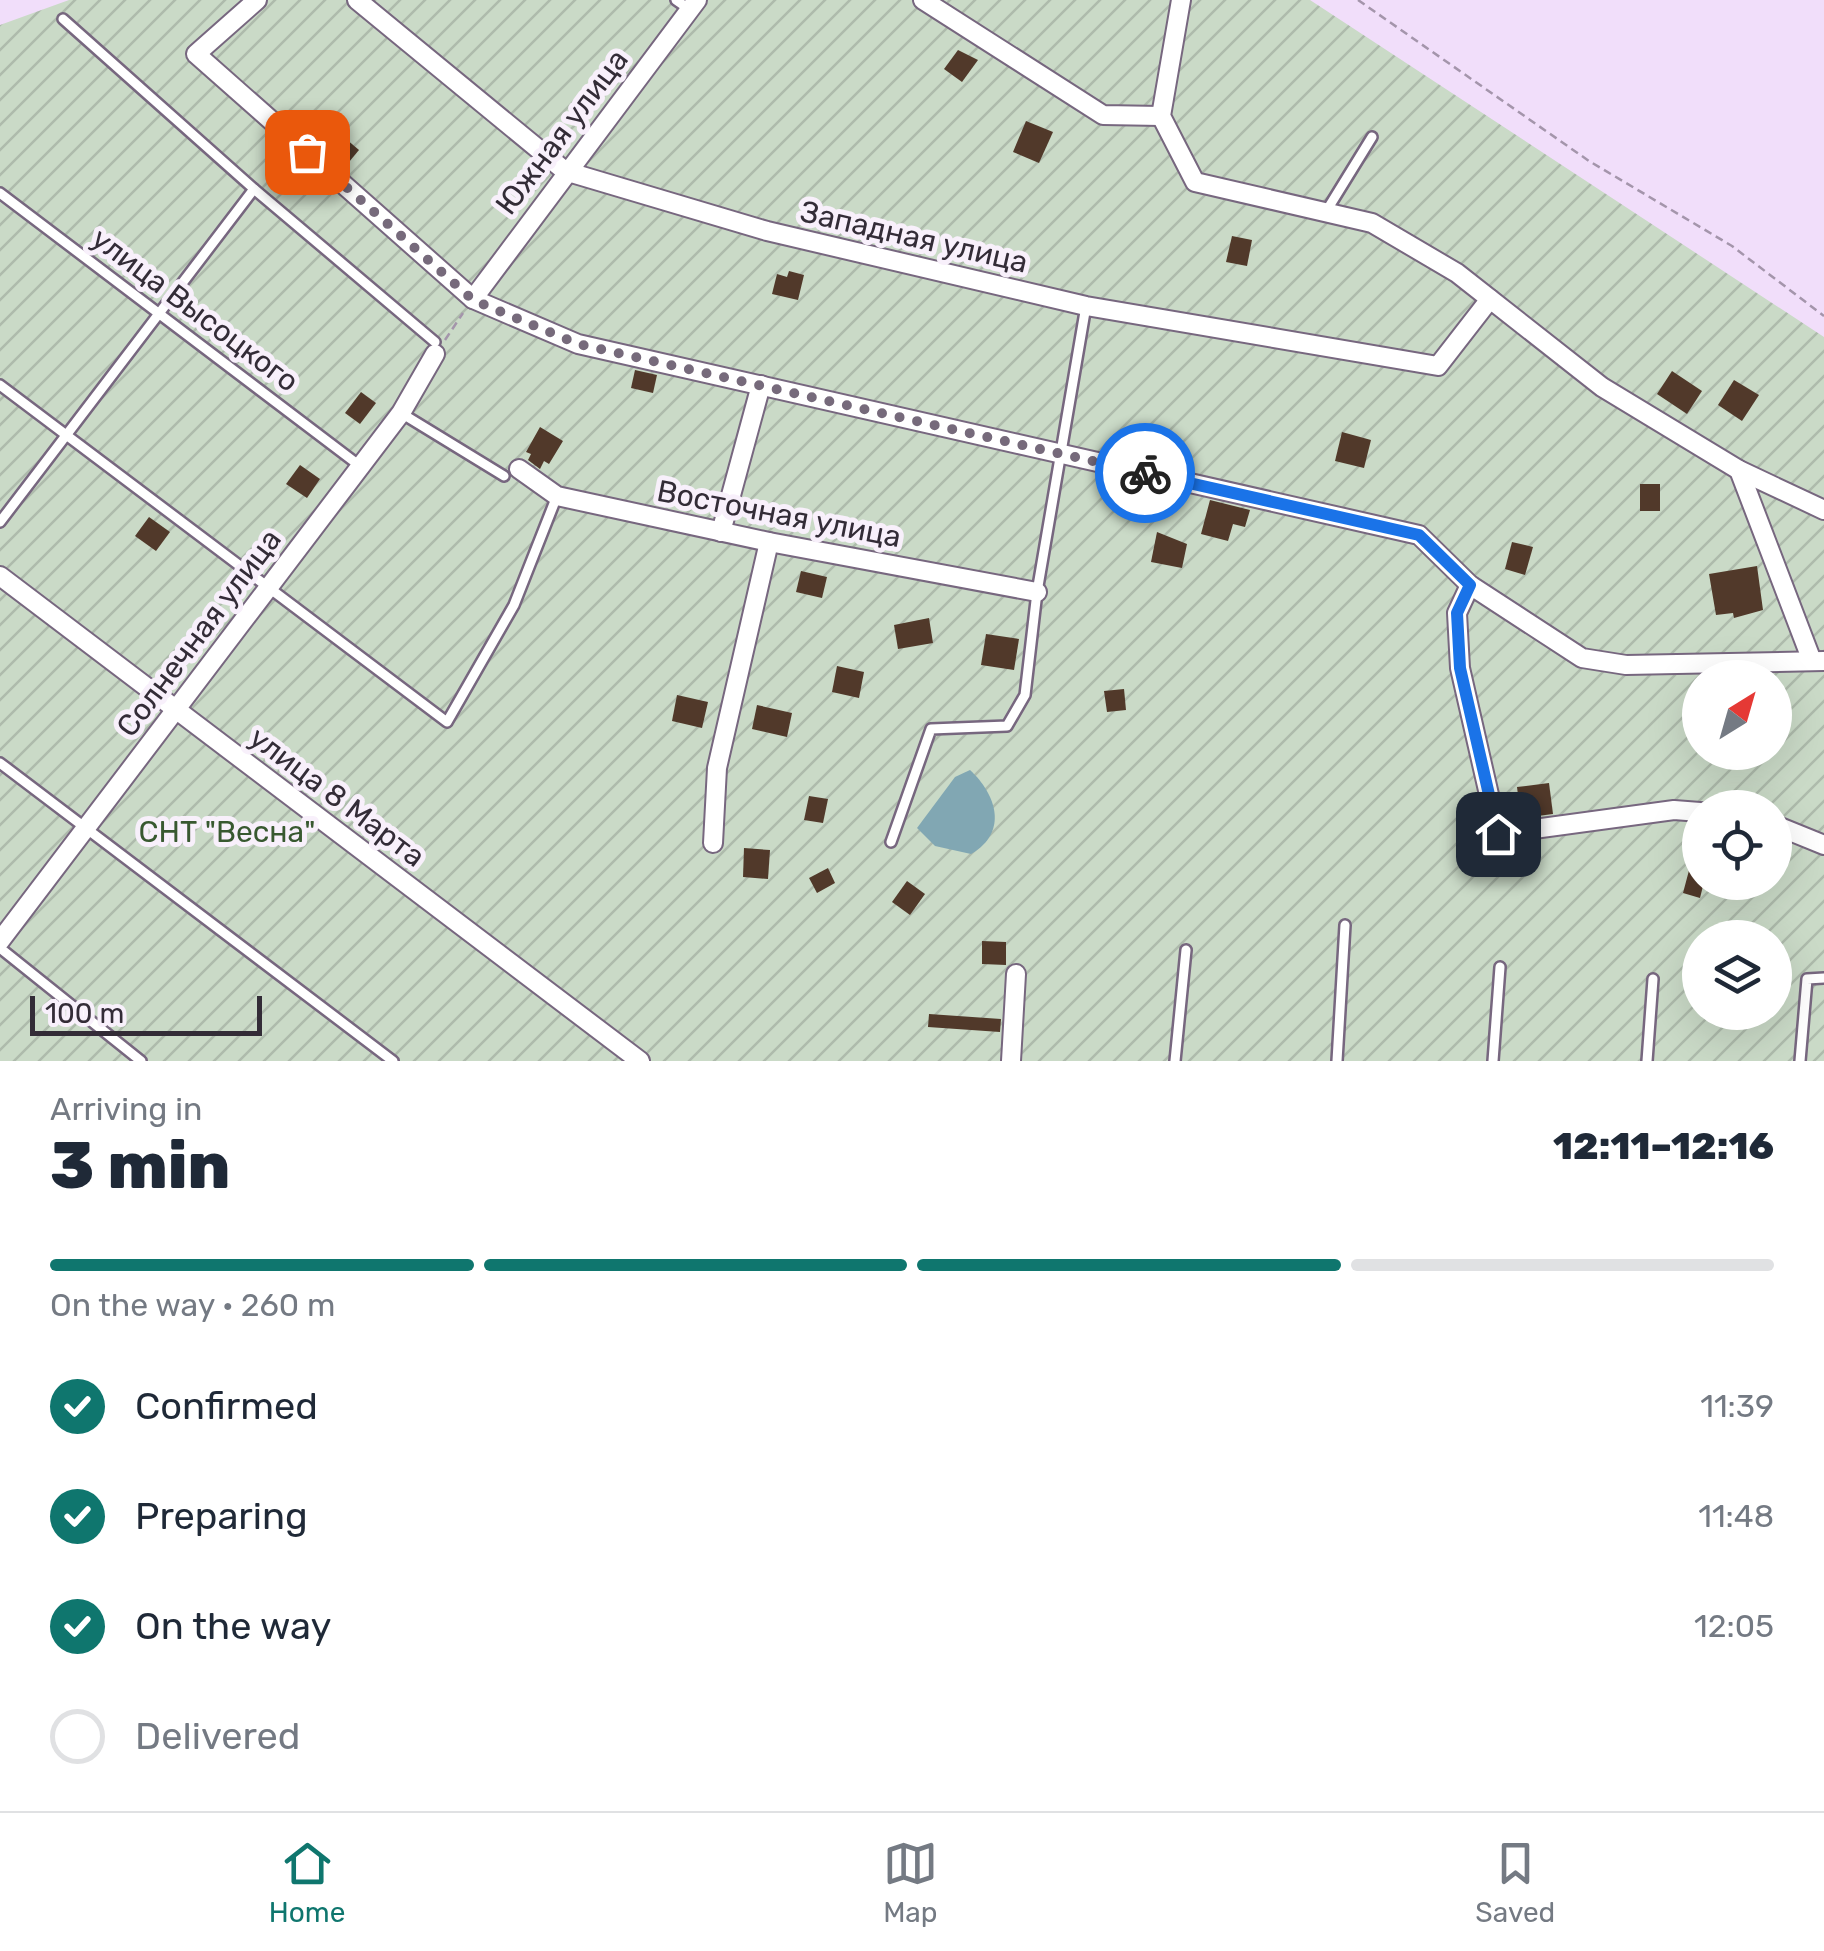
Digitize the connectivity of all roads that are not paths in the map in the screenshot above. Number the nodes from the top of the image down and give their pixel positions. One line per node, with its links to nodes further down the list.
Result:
1 (257, 0): 14 (street)
2 (356, 0): 9 (street, Западная улица)
3 (923, 0): 7 (street)
4 (1182, 0): 7 (street)
5 (687, 3): 9 (street, Южная улица)
6 (63, 19): 10 (lane)
7 (1160, 116): 12 (street)
8 (1372, 137): 12 (lane)
9 (565, 171): 14 (street, Южная улица); 15 (street, Западная улица)
10 (254, 190): 16 (lane); 17 (lane)
11 (0, 193): 16 (lane, улица Высоцкого)
12 (1327, 210): 13 (street)
13 (1490, 299): 15 (street, Западная улица); 24 (street)
14 (473, 300): 19 (street)
15 (1086, 306): 22 (lane)
16 (158, 315): 21 (lane); 23 (lane, улица Высоцкого)
17 (435, 348): 20 (street, Солнечная улица)
18 (0, 385): 21 (lane)
19 (761, 385): 22 (street); 29 (street)
20 (401, 413): 23 (street, Солнечная улица); 25 (lane)
21 (64, 433): 28 (lane); 33 (lane)
22 (1059, 455): 32 (street); 34 (lane)
23 (360, 466): 33 (street, Солнечная улица)
24 (1740, 470): 27 (street); 35 (street)
25 (511, 473): 26 (street, Восточная улица)
26 (557, 496): 29 (street, Восточная улица); 33 (lane)
27 (1824, 510)
28 (0, 522)
29 (721, 532): 30 (street, Восточная улица)
30 (768, 542): 34 (street, Восточная улица); 42 (street)
31 (0, 576): 36 (street, улица 8 Марта)
32 (1470, 585): 35 (street); 38 (street)
33 (268, 587): 36 (street, Солнечная улица)
34 (1037, 592): 41 (lane)
35 (1818, 661)
36 (176, 710): 39 (street, Солнечная улица); 53 (street, улица 8 Марта)
37 (0, 763): 39 (lane)
38 (1682, 811)
39 (85, 829): 45 (street, Солнечная улица); 52 (lane)
40 (1792, 831): 43 (street)
41 (891, 842)
42 (712, 843)
43 (1824, 845)
44 (1345, 924): 56 (lane)
45 (0, 945): 51 (lane)
46 (1186, 950): 55 (lane)
47 (1500, 968): 57 (lane)
48 (1016, 974): 54 (street)
49 (1824, 978): 59 (lane)
50 (1653, 979): 58 (lane)
51 (141, 1061)
52 (393, 1061)
53 (640, 1061)
54 (1011, 1061)
55 (1174, 1061)
56 (1337, 1061)
57 (1492, 1061)
58 (1646, 1061)
59 (1800, 1061)

